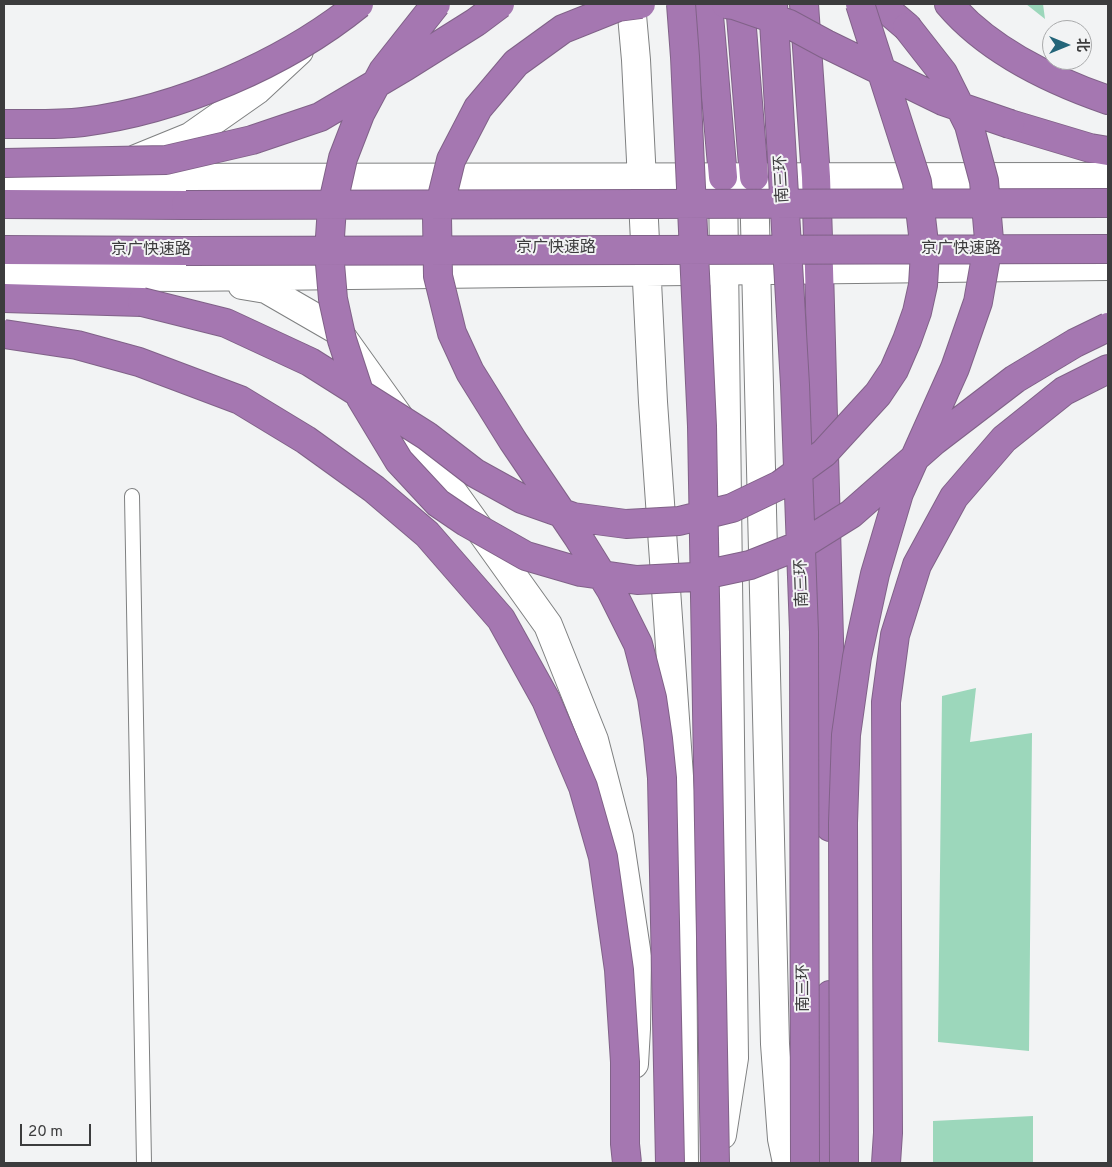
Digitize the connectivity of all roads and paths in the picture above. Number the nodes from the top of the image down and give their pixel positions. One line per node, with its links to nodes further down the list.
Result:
1 (349, 4): 25 (main road)
2 (359, 4): 17 (highway, bridge)
3 (436, 4): 39 (highway, bridge)
4 (500, 4): 19 (highway, bridge)
5 (631, 4): 26 (main road)
6 (641, 4): 45 (highway, bridge)
7 (681, 4): 47 (highway, bridge)
8 (708, 4): 20 (highway)
9 (726, 4): 18 (highway, bridge)
10 (740, 4): 21 (highway)
11 (773, 4): 49 (highway, 南三环, bridge)
12 (804, 4): 22 (highway)
13 (860, 4): 38 (highway, bridge)
14 (880, 4): 51 (highway, bridge)
15 (949, 4): 16 (highway)
16 (1108, 100)
17 (4, 124)
18 (1108, 151)
19 (4, 163)
20 (723, 177): 21 (main road); 26 (main road); 34 (main road)
21 (754, 177): 22 (main road); 32 (main road)
22 (816, 177): 23 (main road); 33 (highway)
23 (1108, 177)
24 (4, 178): 25 (main road)
25 (76, 178): 26 (main road)
26 (642, 178): 35 (main road)
27 (1108, 203): 28 (highway, bridge)
28 (4, 204)
29 (1108, 249): 30 (highway, 京广快速路, bridge)
30 (4, 250)
31 (1108, 266): 33 (main road)
32 (756, 270): 33 (main road); 34 (main road); 48 (main road)
33 (820, 270): 50 (highway)
34 (724, 271): 35 (main road); 47 (main road)
35 (646, 272): 37 (main road); 46 (main road)
36 (4, 276): 37 (main road)
37 (183, 277): 44 (main road)
38 (4, 298)
39 (1108, 327)
40 (4, 334): 44 (highway, bridge)
41 (1108, 369): 52 (highway)
42 (132, 496): 43 (lane)
43 (144, 1163)
44 (626, 1163)
45 (670, 1163)
46 (684, 1163)
47 (716, 1163)
48 (787, 1163)
49 (805, 1163)
50 (830, 1163)
51 (844, 1163)
52 (886, 1163)

